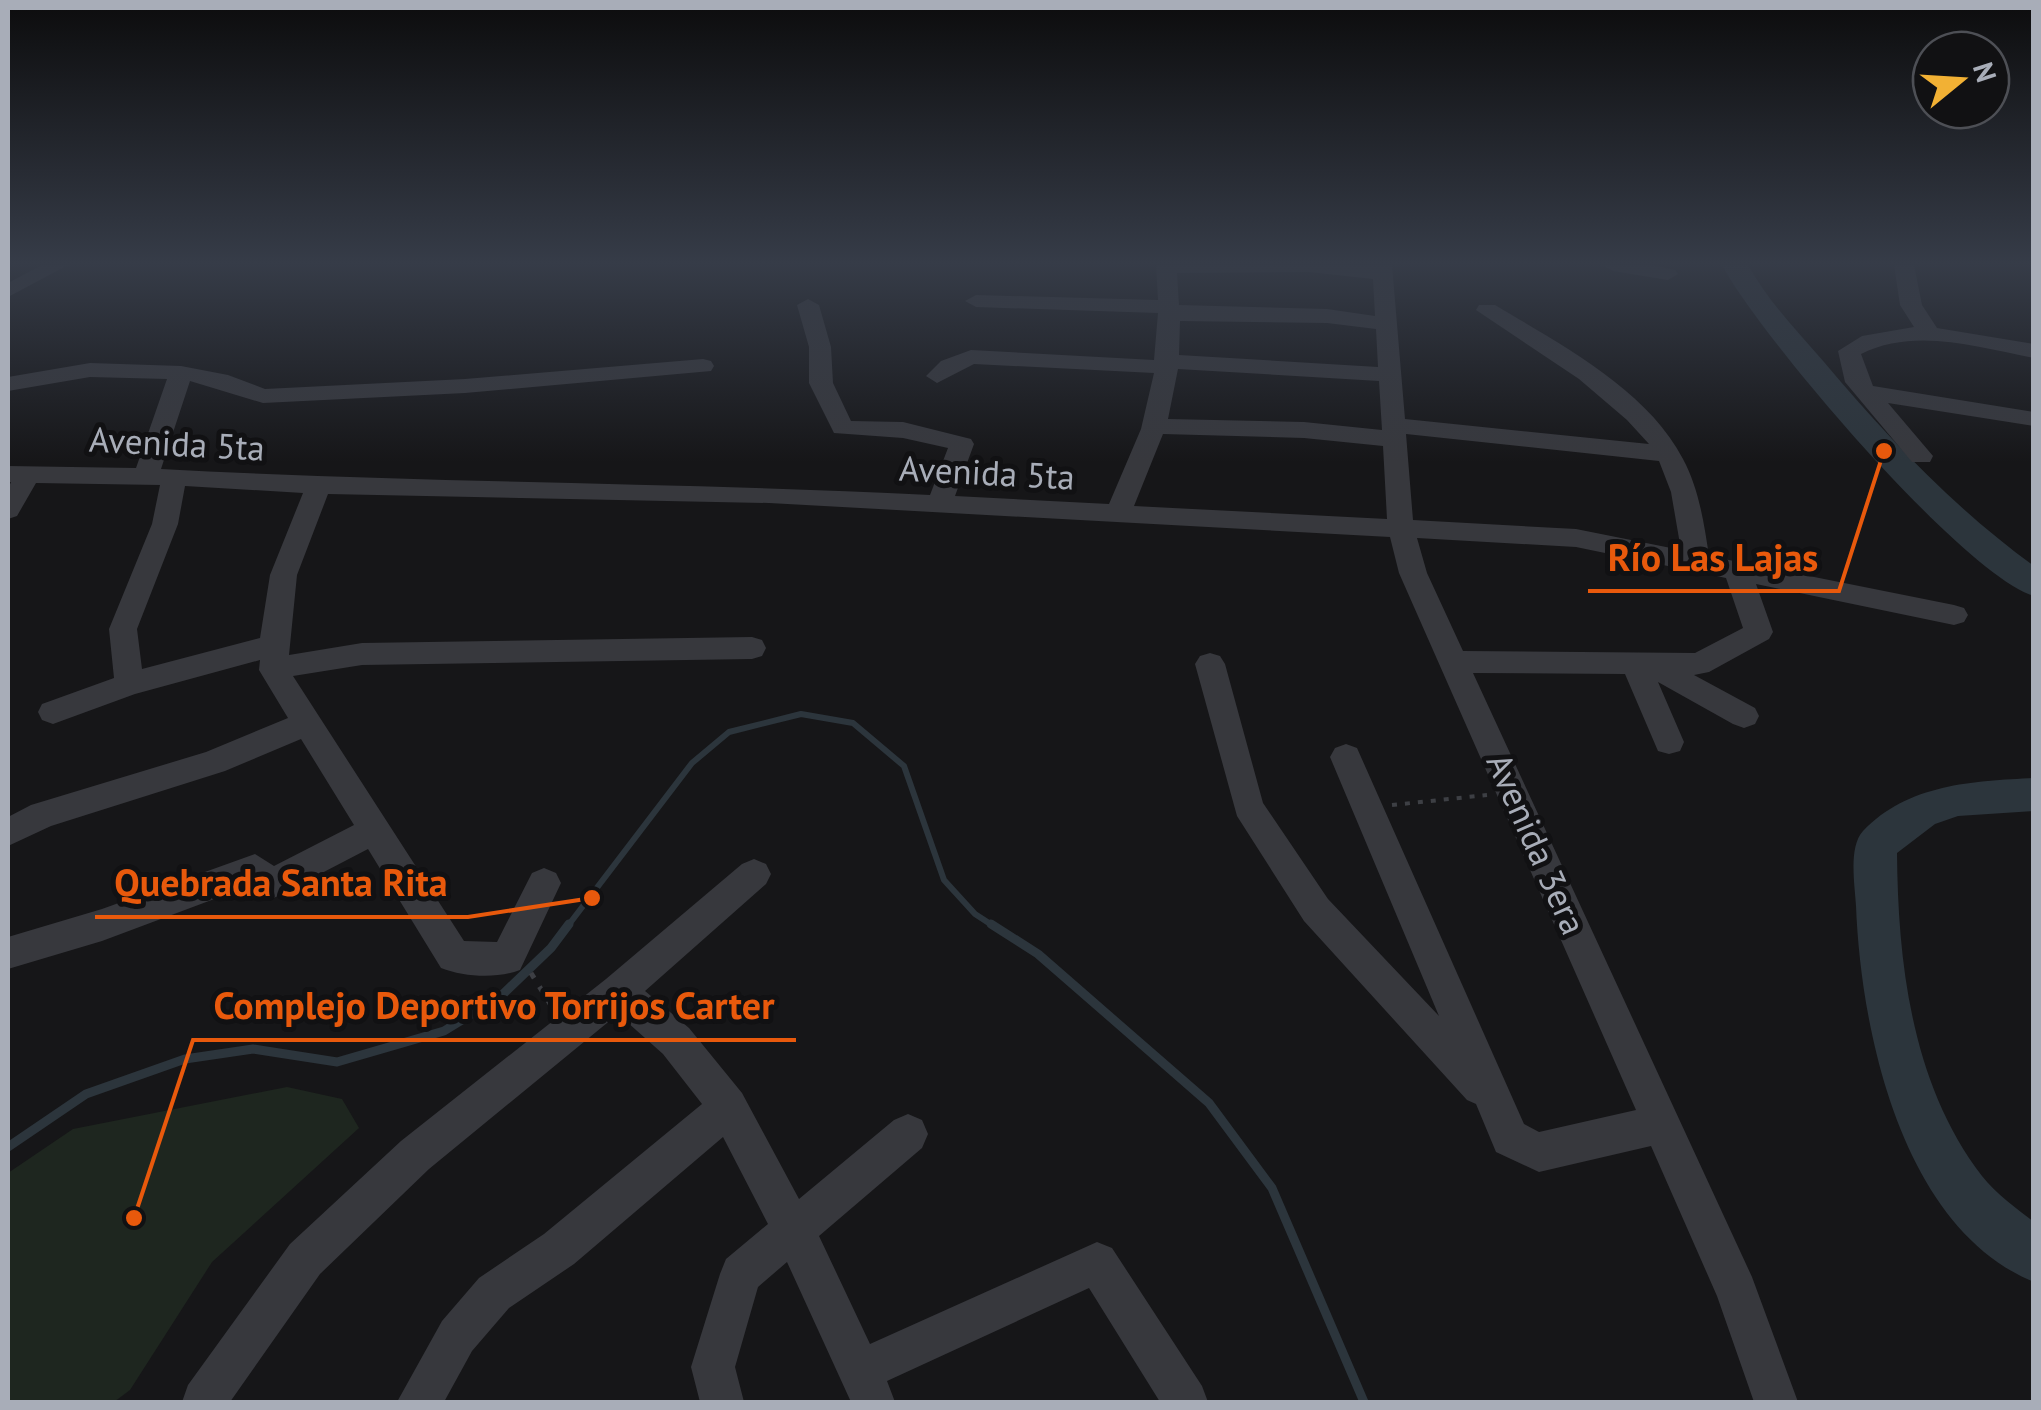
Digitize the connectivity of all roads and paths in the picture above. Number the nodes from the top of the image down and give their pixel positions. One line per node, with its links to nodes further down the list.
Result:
1 (815, 331): 23 (street)
2 (1168, 331): 8 (street)
3 (1387, 331): 11 (street, Avenida 3era)
4 (1521, 331): 18 (street)
5 (1928, 331): 6 (street)
6 (1930, 334): 7 (street); 14 (street)
7 (2034, 351)
8 (1164, 364): 11 (street); 12 (street); 16 (street)
9 (703, 366): 10 (street)
10 (181, 373): 13 (street); 21 (street)
11 (1390, 375): 17 (street, Avenida 3era)
12 (937, 376)
13 (8, 384)
14 (1865, 392): 15 (street); 19 (street)
15 (2034, 419)
16 (1154, 426): 17 (street); 25 (street)
17 (1393, 432): 18 (street); 26 (street, Avenida 3era)
18 (1668, 454): 27 (street)
19 (1921, 456)
20 (18, 474): 21 (street, Avenida 5ta); 24 (street)
21 (164, 484): 22 (street, Avenida 5ta); 35 (street)
22 (316, 493): 23 (street, Avenida 5ta); 31 (street)
23 (939, 504): 25 (street, Avenida 5ta)
24 (8, 510)
25 (1117, 516): 26 (street, Avenida 5ta)
26 (1400, 530): 27 (street, Avenida 5ta); 32 (street, Avenida 3era)
27 (1696, 560): 28 (street, Avenida 5ta)
28 (1736, 568): 29 (street, Avenida 5ta); 34 (street)
29 (1954, 615)
30 (752, 648): 31 (street)
31 (274, 657): 35 (street); 38 (street)
32 (1454, 662): 34 (street); 41 (street, Avenida 3era)
33 (1210, 664): 51 (street)
34 (1643, 664): 37 (street); 39 (street)
35 (130, 684): 36 (street)
36 (52, 712)
37 (1744, 716)
38 (308, 723): 43 (street); 44 (street)
39 (1669, 742)
40 (1346, 757): 42 (street)
41 (1514, 793): 42 (path); 53 (street, Avenida 3era)
42 (1368, 808): 51 (street)
43 (374, 830): 46 (street); 47 (street)
44 (8, 832)
45 (754, 874): 49 (street)
46 (544, 883)
47 (8, 953)
48 (530, 971): 50 (path)
49 (619, 991): 50 (street); 52 (street)
50 (567, 1033): 57 (street)
51 (1495, 1104): 53 (street)
52 (728, 1108): 55 (street); 58 (street)
53 (1661, 1124): 61 (street, Avenida 3era)
54 (908, 1134): 55 (street)
55 (794, 1231): 56 (street); 59 (street)
56 (866, 1387): 60 (street)
57 (207, 1402)
58 (419, 1402)
59 (722, 1402)
60 (1186, 1402)
61 (1776, 1402)

